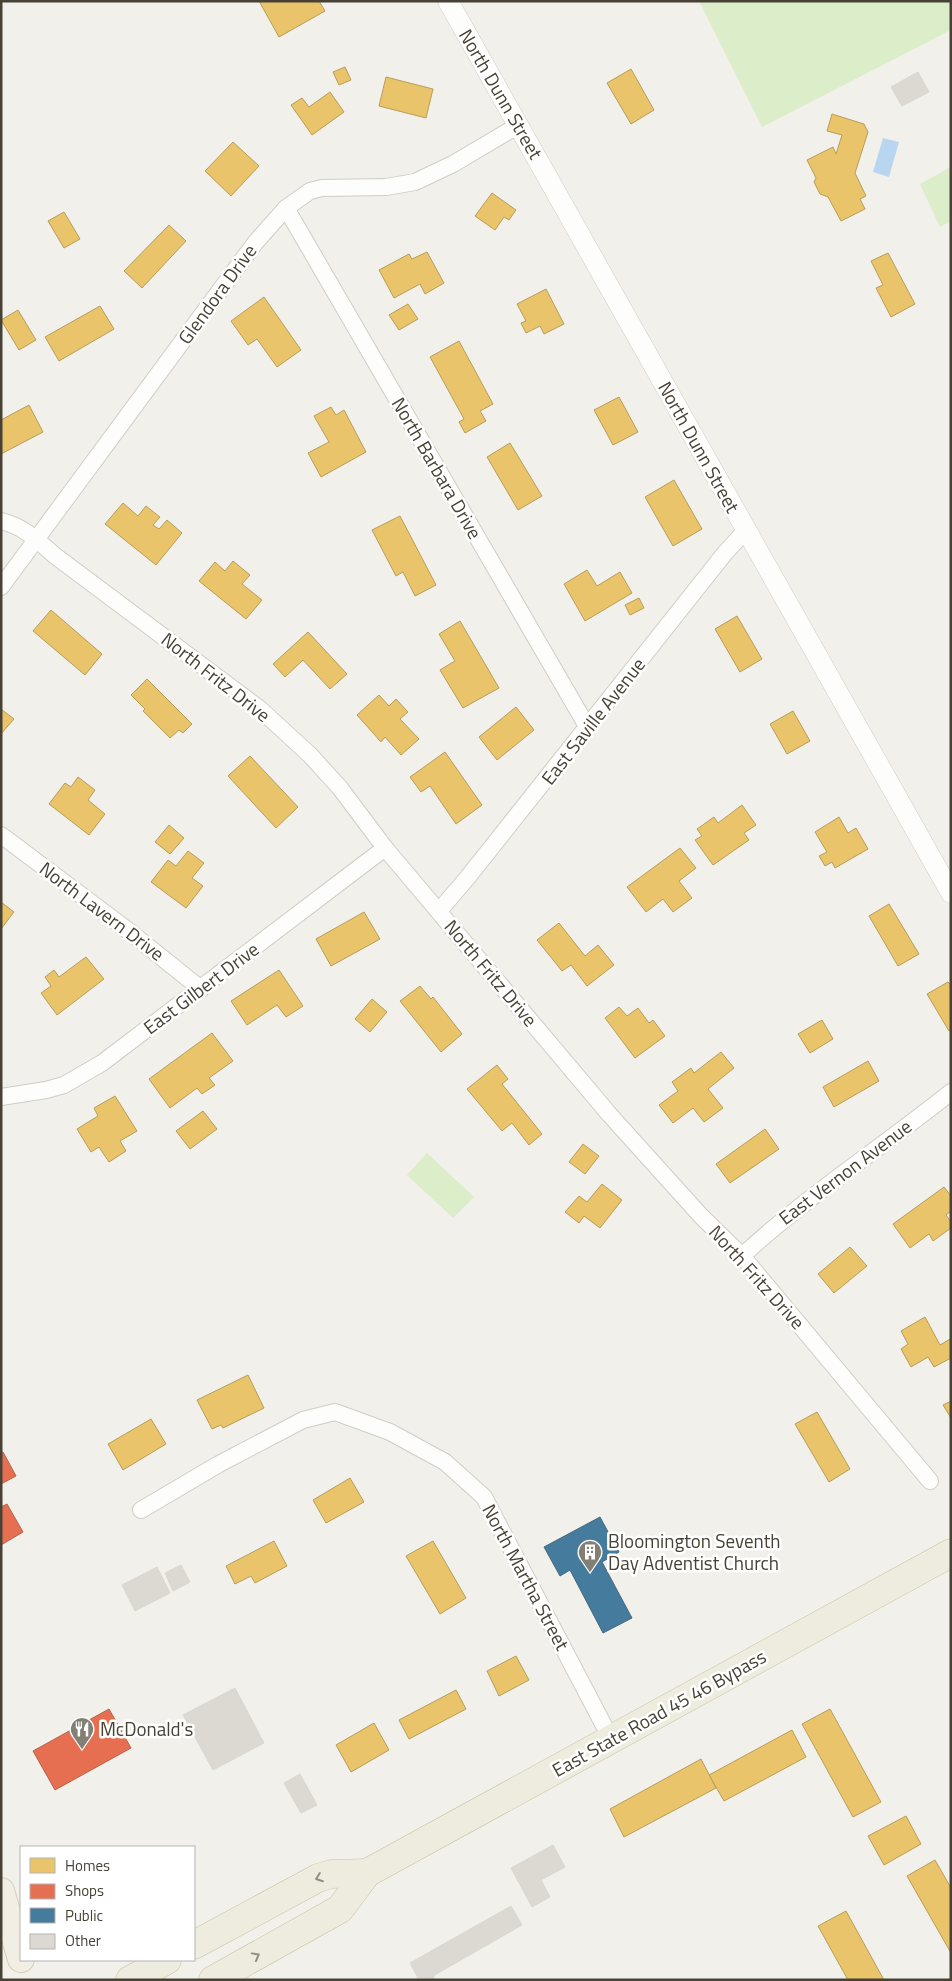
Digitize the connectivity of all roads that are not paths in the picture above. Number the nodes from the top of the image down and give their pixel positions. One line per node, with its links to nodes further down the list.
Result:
1 (448, 1): 2 (street, North Dunn Street)
2 (519, 125): 3 (street, Glendora Drive); 5 (street, North Dunn Street)
3 (286, 208): 6 (street, Glendora Drive); 8 (street, North Barbara Drive)
4 (1, 521): 6 (street, North Fritz Drive)
5 (746, 530): 8 (street, East Saville Avenue); 11 (street, North Dunn Street)
6 (37, 540): 7 (street, Glendora Drive); 10 (street, North Fritz Drive)
7 (1, 587)
8 (588, 728): 12 (street, East Saville Avenue)
9 (1, 835): 13 (street, North Lavern Drive)
10 (385, 848): 12 (street, North Fritz Drive); 13 (street, East Gilbert Drive)
11 (951, 893)
12 (438, 911): 16 (street, North Fritz Drive)
13 (201, 988): 15 (street, East Gilbert Drive)
14 (951, 1092): 16 (street, East Vernon Avenue)
15 (1, 1097)
16 (742, 1256): 17 (street, North Fritz Drive)
17 (930, 1481)
18 (140, 1510): 20 (street, North Martha Street)
19 (951, 1553): 20 (highway, East State Road 45 46 Bypass)
20 (611, 1739): 21 (highway, East State Road 45 46 Bypass)
21 (368, 1873): 23 (highway, East State Road 45 46 Bypass, one-way to 23); 29 (highway, East State Road 45 46 Bypass, one-way to 21)
22 (1, 1891): 24 (main road)
23 (195, 1944)
24 (20, 1956)
25 (22, 1961): 27 (main road)
26 (165, 1961): 28 (highway)
27 (28, 1980)
28 (130, 1980)
29 (213, 1980)

